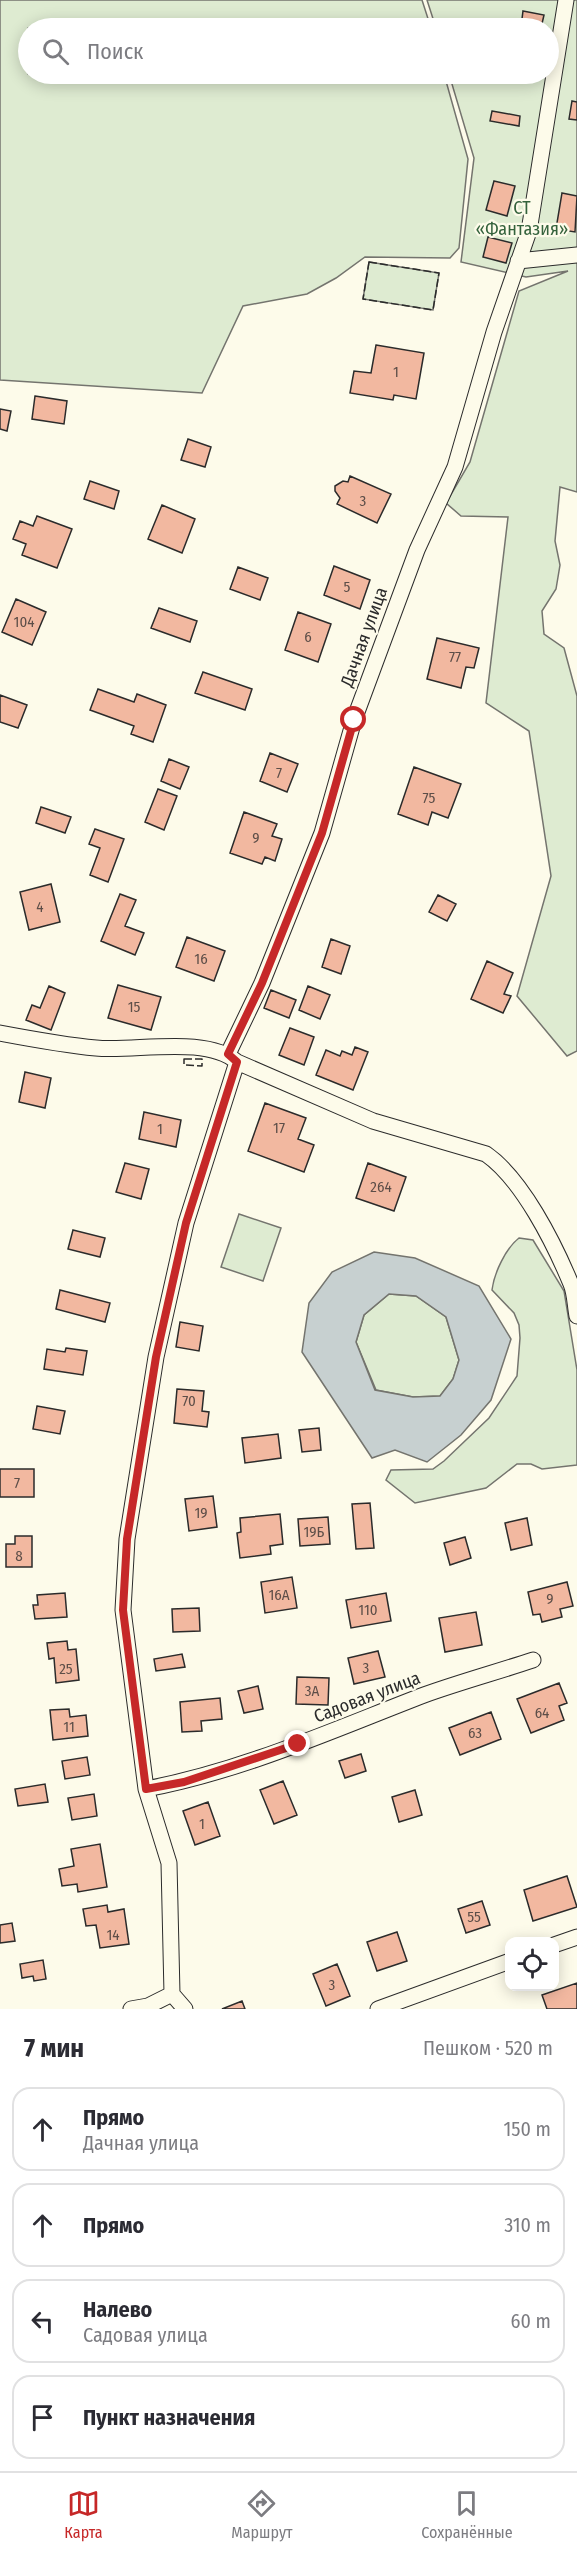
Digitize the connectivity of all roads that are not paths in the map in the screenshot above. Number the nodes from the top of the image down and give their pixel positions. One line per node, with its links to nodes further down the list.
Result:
1 (566, 0): 2 (street, Дачная улица)
2 (559, 44)
3 (553, 84): 5 (street, Дачная улица)
4 (577, 255): 5 (street)
5 (518, 261): 7 (street, Дачная улица)
6 (0, 1033): 7 (street)
7 (233, 1058): 8 (street); 11 (street, Дачная улица)
8 (574, 1285): 9 (street)
9 (577, 1316)
10 (533, 1660): 11 (street, Садовая улица)
11 (146, 1789): 15 (street, Дачная улица)
12 (577, 1937): 13 (street)
13 (559, 1944)
14 (505, 1963): 19 (street)
15 (172, 1995): 16 (street); 18 (street)
16 (148, 2008): 17 (street)
17 (131, 2009)
18 (185, 2009)
19 (378, 2009)

